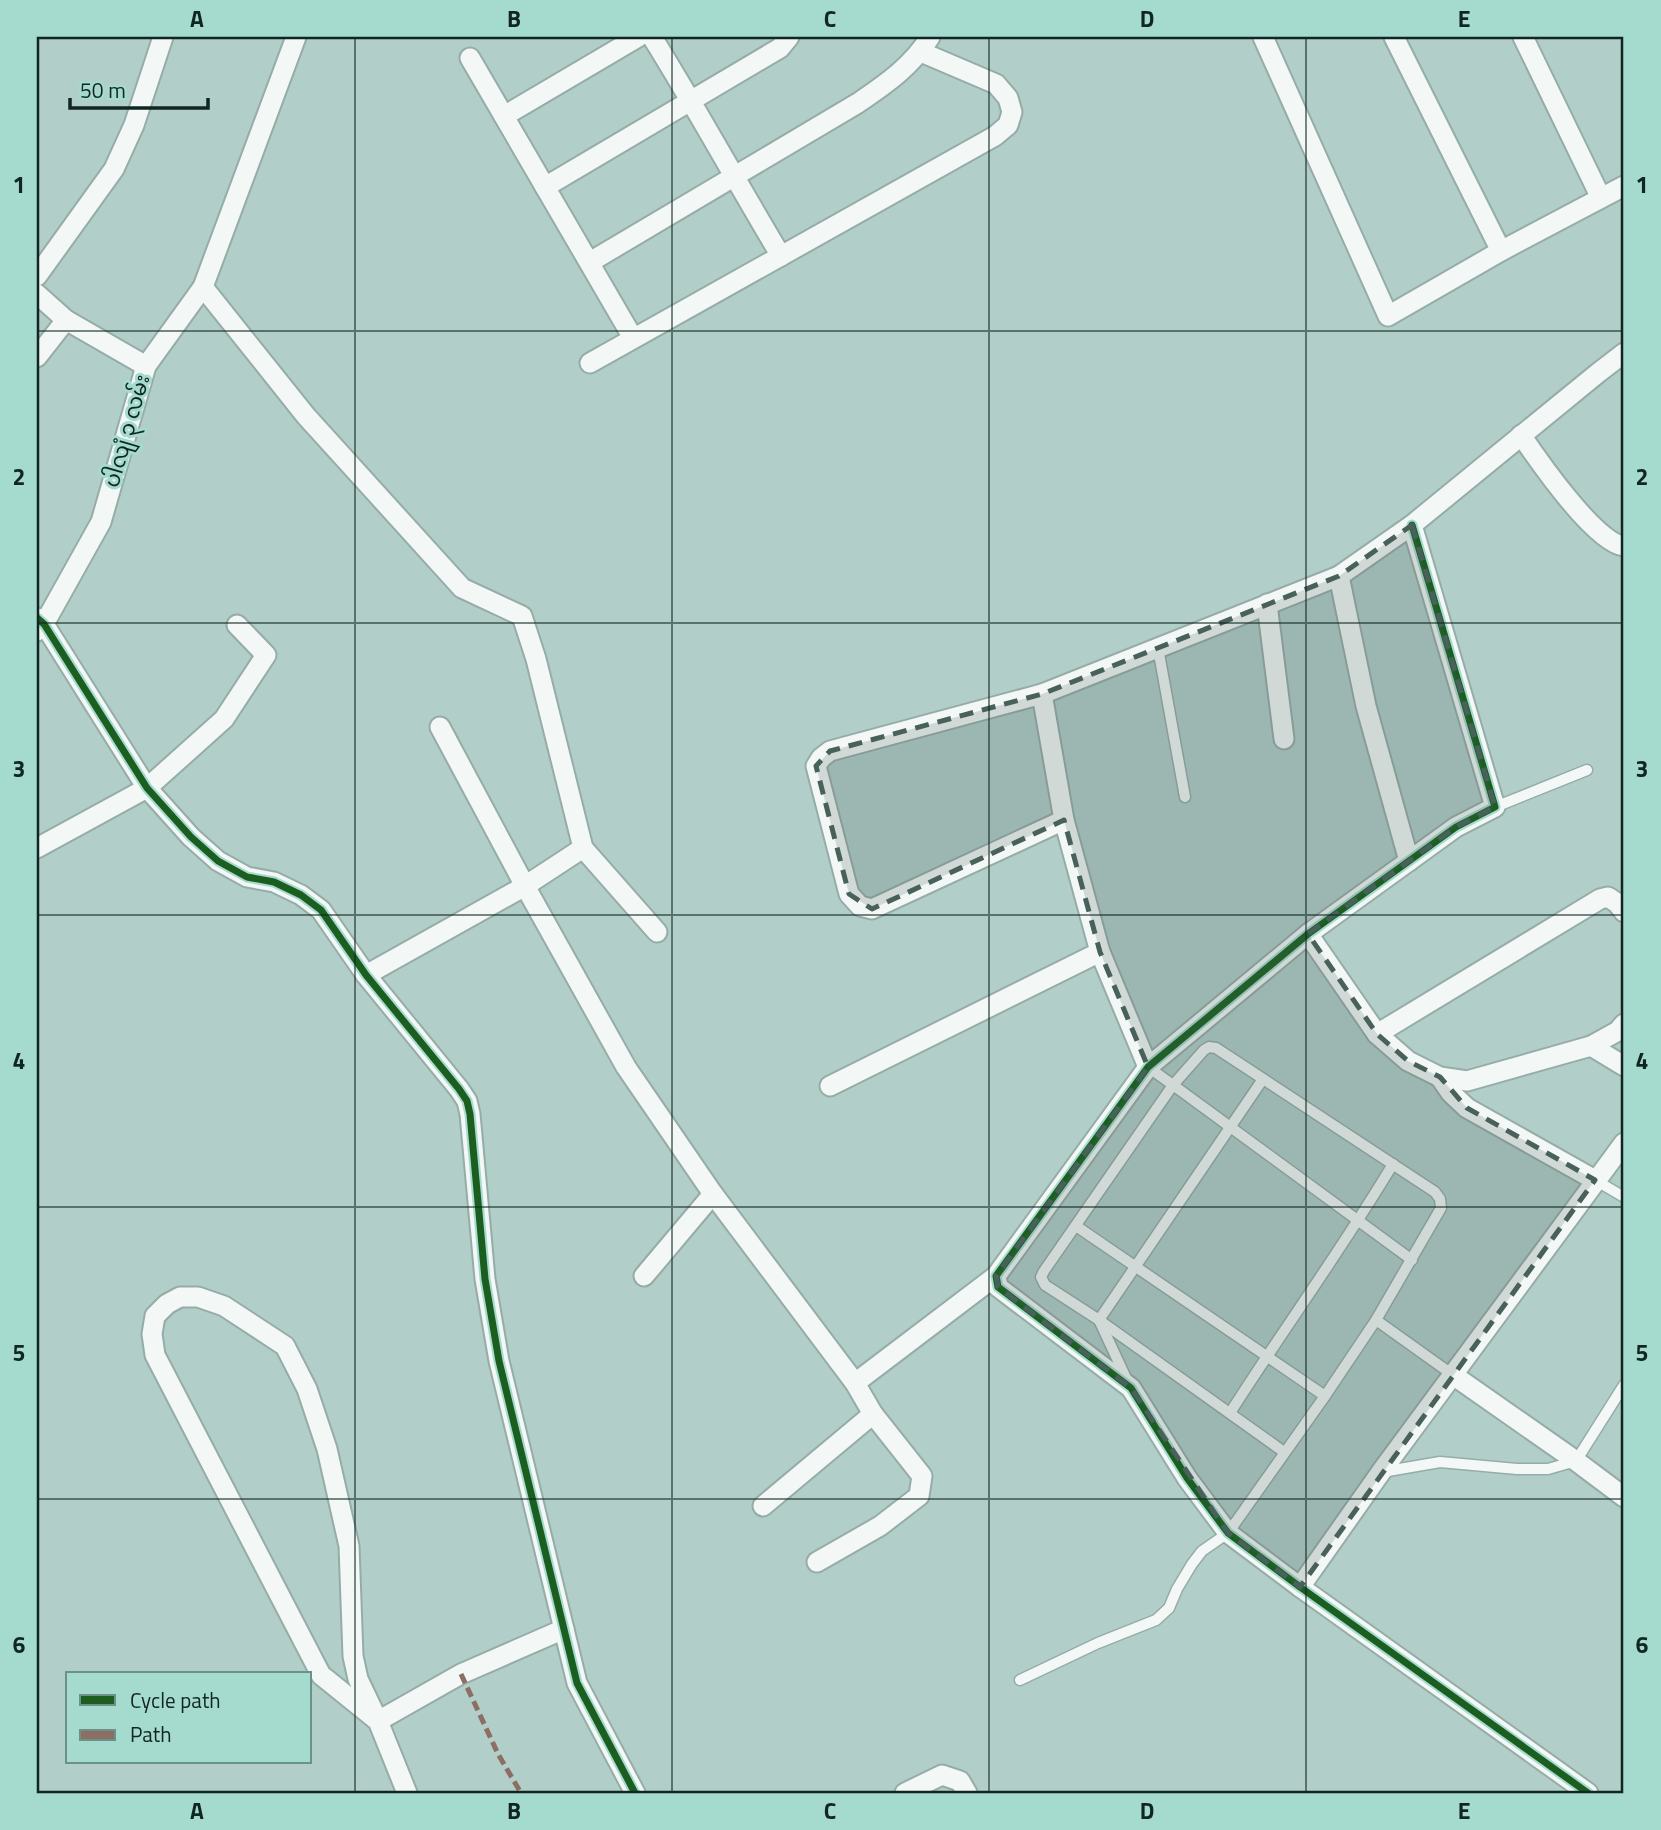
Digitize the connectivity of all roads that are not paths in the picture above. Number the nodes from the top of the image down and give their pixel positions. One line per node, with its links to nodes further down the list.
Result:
1 (163, 37): 20 (street)
2 (296, 37): 21 (street, ပါလျံ ၃ လမ်း)
3 (638, 37): 12 (street)
4 (652, 37): 11 (street)
5 (789, 37): 11 (street)
6 (1263, 37): 17 (street)
7 (1394, 37): 17 (street)
8 (1523, 37): 16 (street)
9 (925, 44): 13 (street); 18 (street)
10 (470, 58): 12 (street)
11 (691, 100): 13 (street); 15 (street)
12 (504, 116): 15 (street)
13 (734, 177): 18 (street); 19 (street)
14 (1624, 186): 16 (street)
15 (545, 187): 19 (street)
16 (1601, 198): 17 (street)
17 (1501, 251)
18 (781, 256): 24 (street)
19 (590, 262): 24 (street)
20 (37, 276)
21 (203, 287): 28 (street, ပါလျံ ၃ လမ်း); 46 (street)
22 (37, 294): 23 (street)
23 (66, 320): 26 (street); 28 (street)
24 (633, 338): 27 (street)
25 (1624, 354): 29 (street)
26 (37, 358)
27 (590, 363)
28 (146, 366): 34 (street, ပါလျံ ၃ လမ်း)
29 (1521, 435): 30 (street); 31 (street)
30 (1412, 525): 32 (street); 43 (street)
31 (1624, 546)
32 (1339, 576): 33 (street); 47 (street)
33 (1267, 604): 36 (street); 39 (street)
34 (39, 624): 41 (street)
35 (237, 625): 41 (street)
36 (1158, 648): 37 (street); 42 (lane)
37 (1042, 694): 44 (street); 44 (street)
38 (440, 727): 48 (street)
39 (1284, 739)
40 (1587, 770): 43 (lane)
41 (147, 788): 45 (street); 53 (street)
42 (1185, 797)
43 (1495, 807): 47 (street)
44 (1064, 820): 52 (street)
45 (37, 848)
46 (583, 848): 48 (street); 50 (street)
47 (1409, 861): 51 (street)
48 (525, 886): 53 (street); 67 (street)
49 (1624, 912): 55 (street)
50 (657, 932)
51 (1308, 934): 55 (street); 58 (street)
52 (1100, 952): 58 (street); 62 (street)
53 (366, 975): 93 (street)
54 (1624, 1024): 56 (street)
55 (1377, 1034): 59 (street)
56 (1591, 1046): 57 (street); 59 (street)
57 (1624, 1066)
58 (1148, 1067): 61 (lane); 74 (street)
59 (1440, 1077): 66 (street)
60 (1263, 1079): 61 (lane); 63 (lane); 65 (lane)
61 (1173, 1085): 63 (lane); 70 (lane)
62 (830, 1086)
63 (1231, 1127): 69 (lane); 72 (lane)
64 (1624, 1143): 66 (street)
65 (1393, 1164): 69 (lane); 71 (lane)
66 (1595, 1180): 68 (lane); 78 (street)
67 (713, 1194): 73 (street); 79 (street)
68 (1624, 1197)
69 (1359, 1221): 71 (lane); 77 (lane)
70 (1076, 1226): 72 (lane); 75 (lane)
71 (1412, 1259): 76 (lane)
72 (1136, 1266): 75 (lane); 77 (lane)
73 (644, 1276)
74 (996, 1276): 79 (street); 81 (street)
75 (1099, 1320): 81 (lane); 84 (lane)
76 (1376, 1320): 78 (lane); 82 (lane)
77 (1266, 1356): 82 (lane); 84 (lane)
78 (1453, 1375): 86 (street); 87 (street)
79 (855, 1383): 83 (street)
80 (1624, 1385): 86 (lane)
81 (1131, 1388): 90 (street)
82 (1325, 1396): 85 (lane)
83 (873, 1413): 89 (street); 91 (street)
84 (1230, 1413): 85 (lane)
85 (1284, 1452): 90 (lane)
86 (1576, 1461): 87 (lane); 88 (street)
87 (1381, 1472): 92 (street)
88 (1624, 1497)
89 (763, 1506)
90 (1228, 1533): 92 (street); 94 (lane)
91 (817, 1562)
92 (1300, 1587): 100 (street)
93 (564, 1629): 95 (street); 97 (street)
94 (1020, 1680)
95 (378, 1721): 95 (street); 96 (street)
96 (407, 1793)
97 (635, 1793)
98 (905, 1793): 99 (street)
99 (967, 1793)
100 (1588, 1793)

